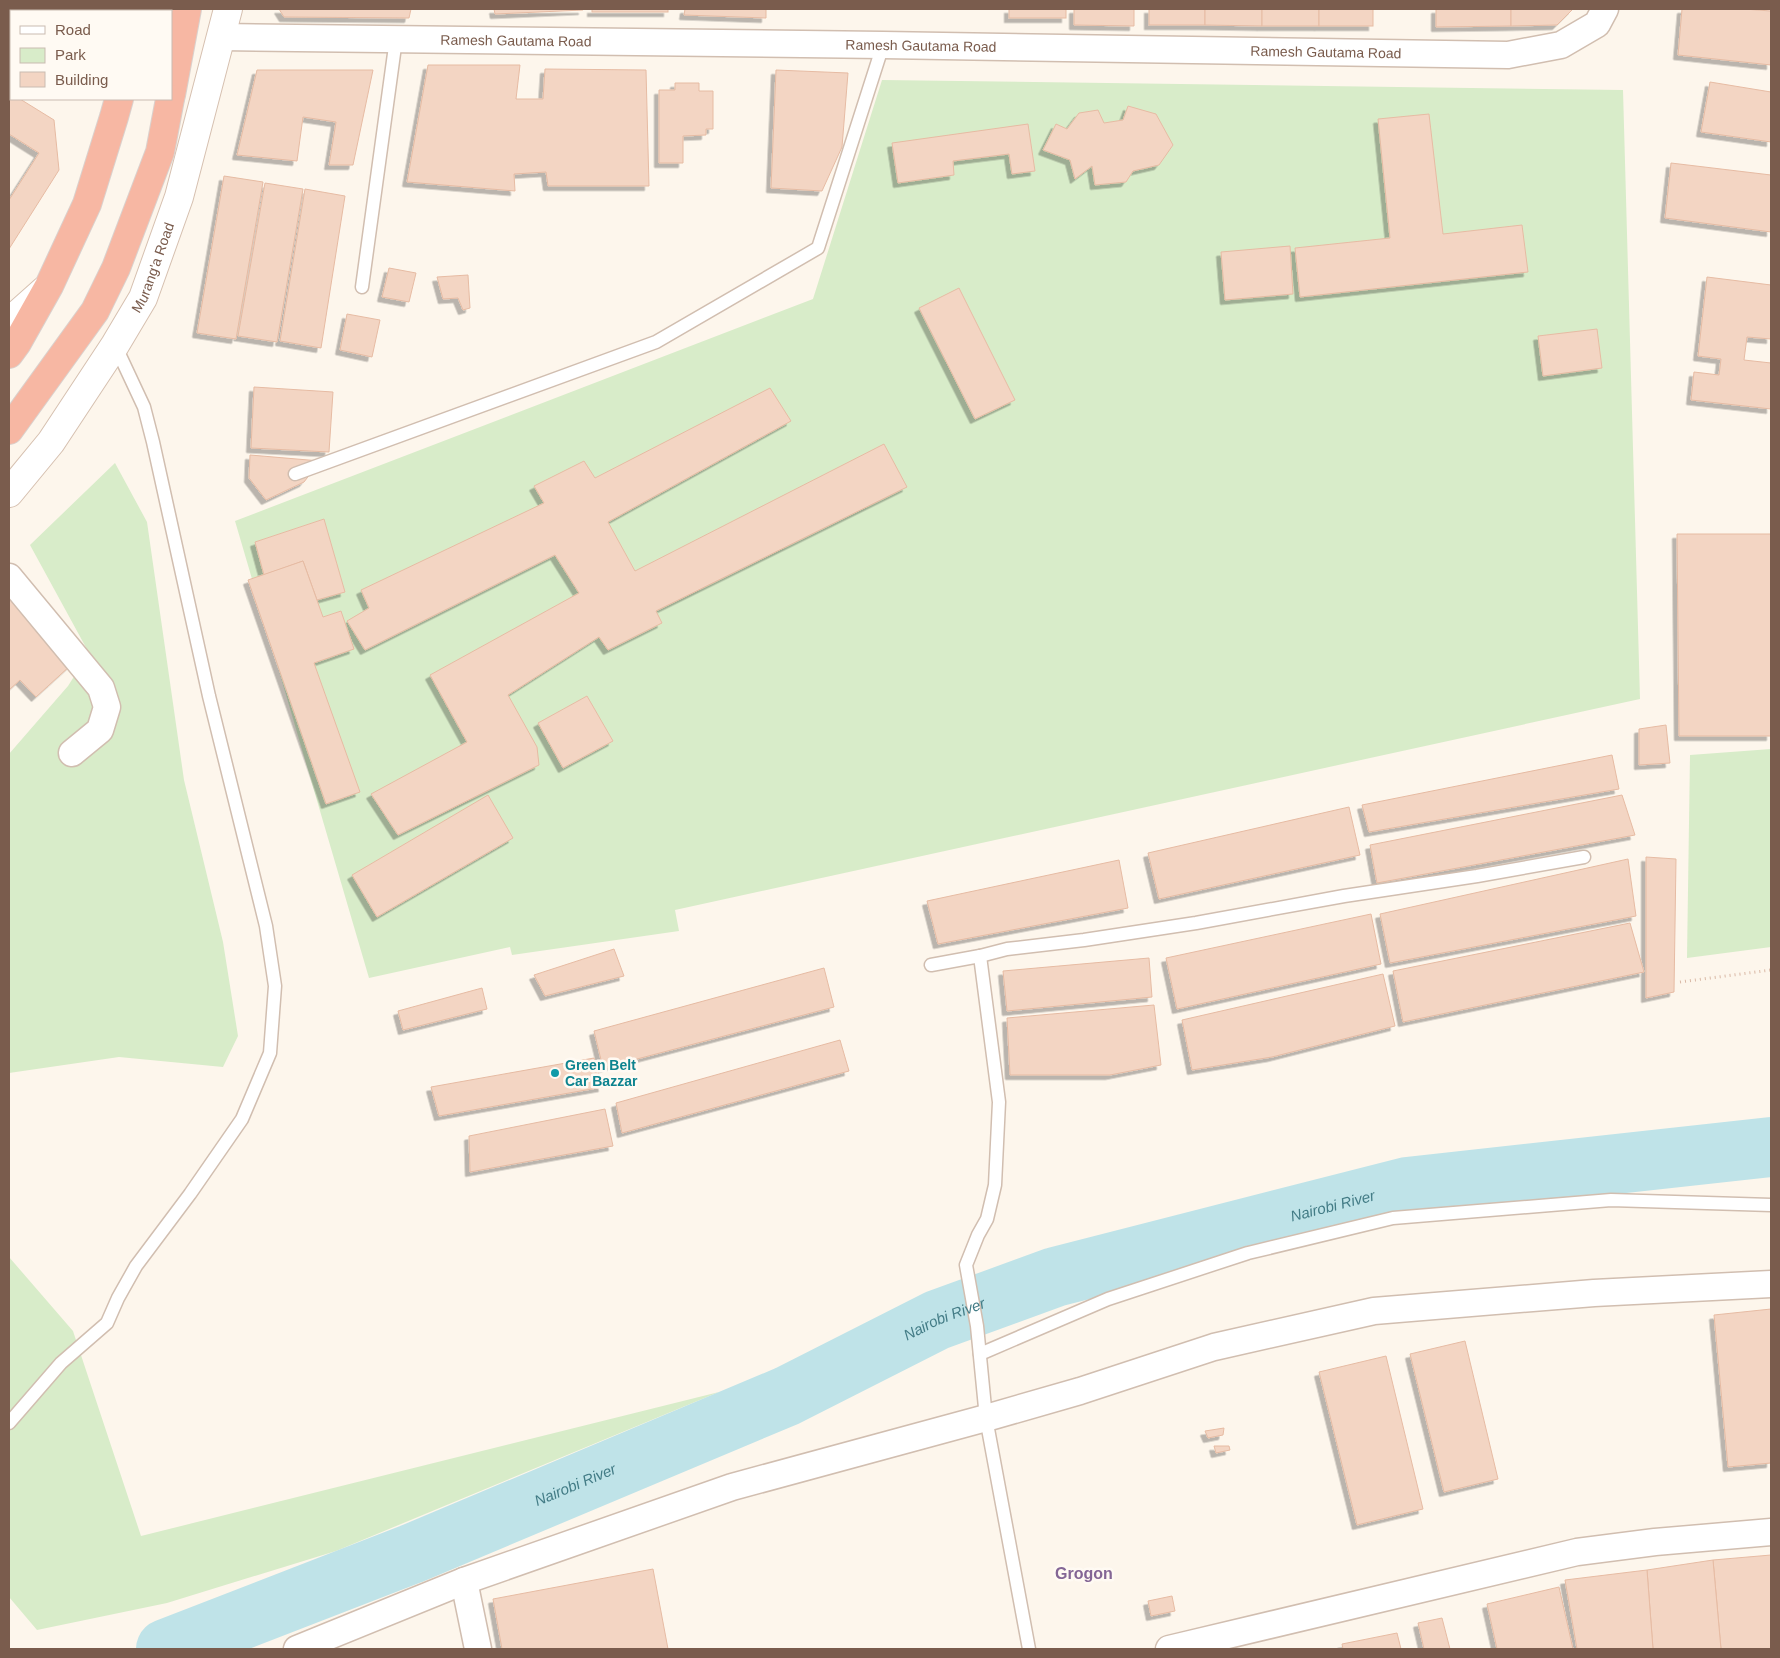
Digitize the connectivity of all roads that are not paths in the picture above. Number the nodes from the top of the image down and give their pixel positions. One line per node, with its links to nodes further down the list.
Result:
1 (187, 9): 7 (highway)
2 (228, 9): 4 (street, Murang'a Road)
3 (1605, 9): 6 (street, Ramesh Gautama Road)
4 (222, 37): 5 (street, Ramesh Gautama Road); 13 (street, Murang'a Road)
5 (396, 39): 6 (street, Ramesh Gautama Road); 11 (lane)
6 (883, 45): 16 (lane)
7 (172, 90)
8 (119, 100): 10 (highway)
9 (170, 100): 15 (highway)
10 (49, 286): 12 (street); 14 (highway)
11 (362, 287)
12 (9, 322)
13 (115, 344): 17 (street, Murang'a Road); 27 (lane)
14 (9, 354)
15 (9, 430)
16 (295, 474)
17 (9, 493)
18 (9, 577): 19 (street)
19 (72, 753)
20 (1584, 857): 21 (lane)
21 (980, 956): 22 (lane); 25 (lane)
22 (931, 965)
23 (1771, 1205): 25 (lane)
24 (1771, 1284): 26 (street)
25 (980, 1354): 26 (lane)
26 (986, 1418): 29 (street); 32 (lane)
27 (9, 1423)
28 (1771, 1532): 33 (street)
29 (464, 1581): 30 (street); 31 (street)
30 (297, 1649)
31 (478, 1649)
32 (1029, 1649)
33 (1169, 1649)

